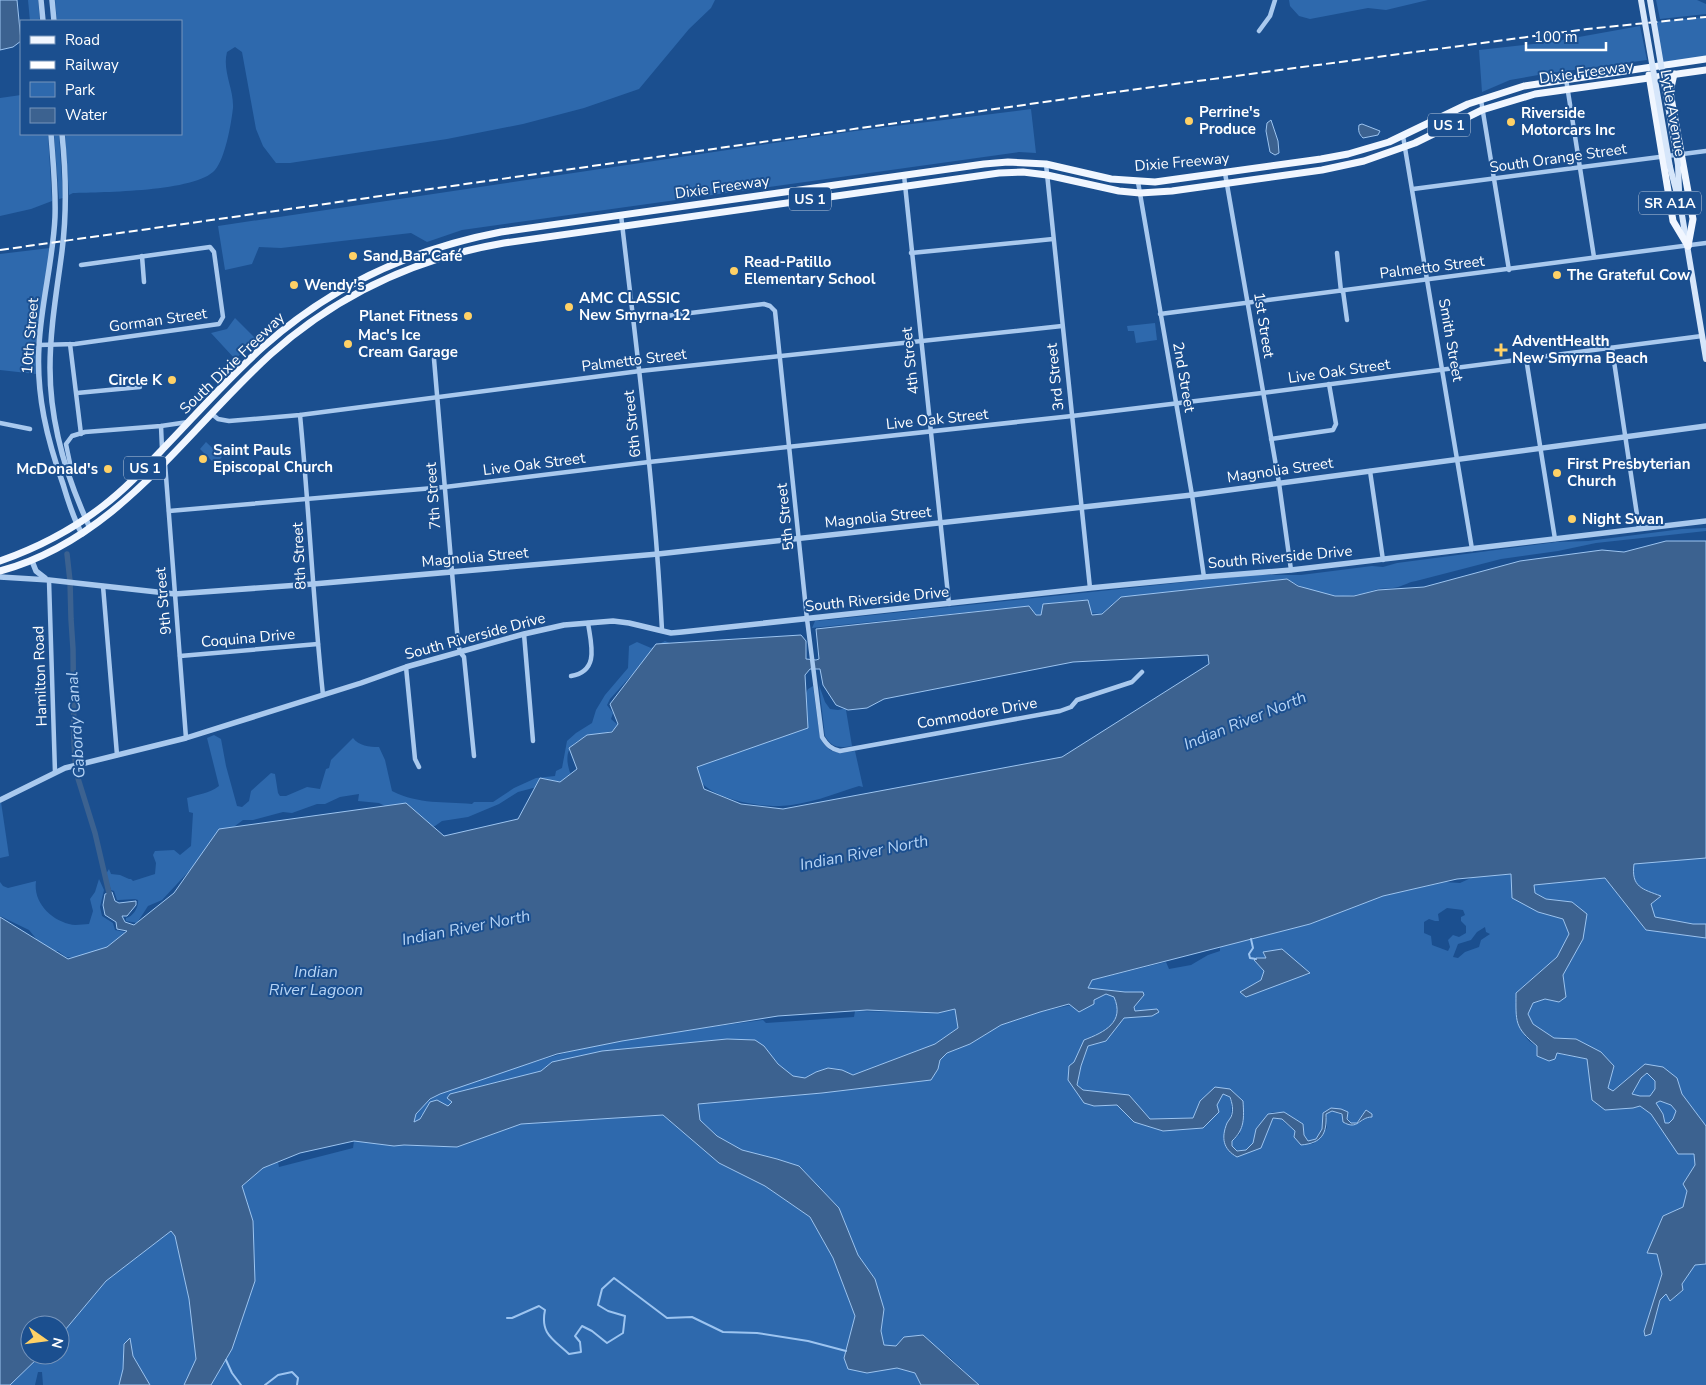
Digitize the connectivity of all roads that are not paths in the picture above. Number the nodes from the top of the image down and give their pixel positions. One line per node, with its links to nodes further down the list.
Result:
1 (41, 0): 6 (street)
2 (52, 0): 7 (street)
3 (1276, 0): 8 (street)
4 (1641, 0): 41 (main road, Lytle Avenue, bridge)
5 (1650, 0): 41 (main road, Lytle Avenue, bridge)
6 (43, 20)
7 (54, 20)
8 (1258, 31)
9 (1706, 59): 10 (main road, Dixie Freeway / US 1)
10 (1653, 67): 13 (main road); 14 (main road); 15 (main road, Dixie Freeway / US 1)
11 (1706, 70): 12 (main road, Dixie Freeway / US 1)
12 (1674, 74): 13 (main road, Dixie Freeway / US 1); 17 (main road, SR A1A)
13 (1663, 75): 14 (main road, Dixie Freeway / US 1); 17 (main road)
14 (1649, 77): 16 (main road, Dixie Freeway / US 1); 26 (main road, SR A1A)
15 (1566, 79): 16 (street); 18 (main road, Dixie Freeway / US 1)
16 (1568, 88): 19 (main road, Dixie Freeway / US 1); 29 (street)
17 (1670, 92): 25 (main road, SR A1A)
18 (1481, 100): 19 (street); 22 (main road, Dixie Freeway / US 1)
19 (1482, 110): 23 (main road, Dixie Freeway / US 1); 34 (street)
20 (51, 135): 45 (street, 10th Street)
21 (62, 135): 44 (street, 10th Street)
22 (1403, 136): 23 (street, Smith Street); 27 (main road, Dixie Freeway / US 1)
23 (1405, 147): 30 (main road, Dixie Freeway / US 1); 38 (street, Smith Street)
24 (1706, 151): 25 (street, South Orange Street)
25 (1682, 154): 26 (street, South Orange Street); 51 (main road, SR A1A)
26 (1663, 156): 29 (street, South Orange Street); 51 (main road, SR A1A)
27 (1321, 159): 30 (street); 31 (main road, Dixie Freeway / US 1)
28 (1046, 164): 32 (street, 3rd Street); 33 (main road, Dixie Freeway / US 1); 35 (main road, Dixie Freeway / US 1)
29 (1581, 168): 34 (street, South Orange Street); 56 (street)
30 (1322, 170): 36 (main road, Dixie Freeway / US 1)
31 (1226, 173): 35 (main road, Dixie Freeway / US 1); 36 (street, 1st Street)
32 (1047, 174): 37 (main road, Dixie Freeway / US 1); 39 (main road, Dixie Freeway / US 1); 48 (street, 3rd Street)
33 (904, 175): 37 (street, 4th Street); 40 (main road, Dixie Freeway / US 1)
34 (1495, 179): 38 (street, South Orange Street); 61 (street)
35 (1138, 182): 39 (street, 2nd Street)
36 (1227, 184): 39 (main road, Dixie Freeway / US 1); 66 (street, 1st Street)
37 (905, 185): 42 (main road, Dixie Freeway / US 1); 53 (street, 4th Street)
38 (1413, 189): 62 (street, Smith Street)
39 (1140, 193): 68 (street, 2nd Street)
40 (765, 195): 42 (street); 43 (main road, Dixie Freeway / US 1)
41 (1680, 199): 51 (main road, Lytle Avenue)
42 (766, 205): 46 (main road, Dixie Freeway / US 1)
43 (620, 215): 46 (street, 6th Street); 47 (main road, South Dixie Freeway / US 1)
44 (65, 216): 45 (street); 60 (street, 10th Street)
45 (55, 218): 58 (street, 10th Street)
46 (622, 226): 49 (main road, South Dixie Freeway / US 1); 69 (street, 6th Street)
47 (521, 229): 49 (street); 52 (main road, South Dixie Freeway / US 1)
48 (1053, 239): 53 (street); 72 (street, 3rd Street)
49 (523, 240): 57 (main road, South Dixie Freeway / US 1)
50 (1706, 244): 51 (street, Palmetto Street)
51 (1688, 246): 56 (street, Palmetto Street); 74 (main road, Lytle Avenue / SR A1A)
52 (424, 252): 57 (street); 65 (main road, South Dixie Freeway / US 1)
53 (911, 253): 75 (street, 4th Street)
54 (1337, 253): 64 (street)
55 (142, 256): 59 (street, Gorman Street); 63 (street); 76 (street, Gorman Street)
56 (1594, 257): 61 (street, Palmetto Street)
57 (426, 262): 67 (main road, South Dixie Freeway / US 1)
58 (50, 264): 60 (street); 77 (street, 10th Street)
59 (81, 265)
60 (60, 266): 78 (street, 10th Street)
61 (1509, 270): 62 (street, Palmetto Street)
62 (1428, 280): 64 (street, Palmetto Street); 84 (street, Smith Street)
63 (144, 282)
64 (1342, 291): 66 (street, Palmetto Street); 70 (street)
65 (323, 301): 67 (street); 71 (main road, South Dixie Freeway / US 1)
66 (1248, 303): 68 (street, Palmetto Street); 90 (street, 1st Street)
67 (330, 310): 73 (main road, South Dixie Freeway / US 1)
68 (1160, 314): 92 (street, 2nd Street)
69 (633, 320): 80 (street, 5th Street); 85 (street, 6th Street)
70 (1347, 320)
71 (292, 322): 73 (street); 88 (main road, South Dixie Freeway / US 1)
72 (1062, 326): 75 (street, Palmetto Street); 96 (street, 3rd Street)
73 (299, 331): 94 (main road, South Dixie Freeway / US 1)
74 (1704, 335): 79 (street, Live Oak Street); 83 (main road, SR A1A)
75 (921, 342): 80 (street, Palmetto Street); 103 (street, 4th Street)
76 (70, 344): 78 (street, Gorman Street); 89 (street)
77 (39, 345): 78 (street, Gorman Street); 124 (street, 10th Street)
78 (51, 345): 114 (street, 10th Street)
79 (1612, 348): 81 (street, Live Oak Street); 105 (street)
80 (780, 356): 85 (street, Palmetto Street); 107 (street, 5th Street)
81 (1526, 358): 84 (street, Live Oak Street); 109 (street)
82 (434, 359): 91 (street, 7th Street)
83 (1706, 359)
84 (1443, 369): 86 (street, Live Oak Street); 110 (street, Smith Street)
85 (640, 371): 91 (street, Palmetto Street); 111 (street, 6th Street)
86 (1330, 384): 90 (street, Live Oak Street); 106 (street)
87 (140, 387): 89 (street)
88 (219, 391): 93 (main road, South Dixie Freeway / US 1); 94 (main road)
89 (77, 393): 104 (street)
90 (1262, 393): 92 (street, Live Oak Street); 106 (street, 1st Street)
91 (438, 398): 95 (street, Palmetto Street); 116 (street, 7th Street)
92 (1177, 404): 96 (street, Live Oak Street); 117 (street, 2nd Street)
93 (204, 407): 97 (main road, South Dixie Freeway / US 1); 101 (main road)
94 (212, 414): 95 (street, Palmetto Street); 101 (main road, South Dixie Freeway / US 1)
95 (300, 415): 118 (street, 8th Street)
96 (1072, 416): 103 (street, Live Oak Street); 119 (street, 3rd Street)
97 (189, 422): 99 (street); 108 (main road, South Dixie Freeway / US 1)
98 (0, 423): 102 (street)
99 (161, 426): 104 (street); 108 (street)
100 (1706, 426): 105 (street, Magnolia Street)
101 (199, 427): 112 (main road, South Dixie Freeway / US 1)
102 (30, 429)
103 (930, 432): 107 (street, Live Oak Street); 123 (street, 4th Street)
104 (82, 434): 114 (street)
105 (1626, 437): 109 (street, Magnolia Street); 126 (street)
106 (1271, 439): 115 (street, 1st Street)
107 (790, 448): 111 (street, Live Oak Street); 128 (street, 5th Street)
108 (162, 449): 121 (main road, South Dixie Freeway / US 1)
109 (1540, 450): 110 (street, Magnolia Street); 129 (street)
110 (1458, 460): 113 (street, Magnolia Street); 130 (street, Smith Street)
111 (649, 462): 116 (street, Live Oak Street); 131 (street, 6th Street)
112 (165, 463): 120 (street, 9th Street); 125 (main road, South Dixie Freeway / US 1)
113 (1370, 471): 115 (street, Magnolia Street); 132 (street)
114 (69, 476): 121 (street, 10th Street)
115 (1279, 483): 117 (street, Magnolia Street); 135 (street, 1st Street)
116 (445, 488): 118 (street, Live Oak Street); 137 (street, 7th Street)
117 (1192, 495): 119 (street, Magnolia Street); 139 (street, 2nd Street)
118 (308, 500): 120 (street, Live Oak Street); 141 (street, 8th Street)
119 (1082, 508): 123 (street, Magnolia Street); 143 (street, 3rd Street)
120 (169, 511): 144 (street, 9th Street)
121 (86, 519): 124 (main road, South Dixie Freeway / US 1); 125 (street, 10th Street)
122 (1706, 521): 126 (street, South Riverside Drive)
123 (941, 522): 128 (street, Magnolia Street); 145 (street, 4th Street)
124 (77, 525): 127 (street, 10th Street); 133 (main road, South Dixie Freeway / US 1)
125 (90, 528): 127 (main road, South Dixie Freeway / US 1)
126 (1640, 528): 129 (street, South Riverside Drive)
127 (82, 534): 134 (main road, South Dixie Freeway / US 1)
128 (799, 538): 131 (street, Magnolia Street); 146 (street, 5th Street)
129 (1555, 539): 130 (street, South Riverside Drive)
130 (1472, 549): 132 (street, South Riverside Drive)
131 (658, 554): 137 (street, Magnolia Street); 148 (street, 6th Street)
132 (1383, 560): 135 (street, South Riverside Drive)
133 (0, 561)
134 (32, 561): 136 (main road, US 1); 140 (street)
135 (1291, 570): 139 (street, South Riverside Drive)
136 (0, 571)
137 (451, 572): 141 (street, Magnolia Street); 151 (street, 7th Street)
138 (0, 576): 140 (street, Magnolia Street)
139 (1204, 577): 143 (street, South Riverside Drive)
140 (49, 580): 142 (street, Magnolia Street); 163 (street, Hamilton Road)
141 (313, 584): 144 (street, Magnolia Street); 150 (street, 8th Street)
142 (103, 586): 144 (street, Magnolia Street); 160 (street)
143 (1090, 588): 145 (street, South Riverside Drive)
144 (175, 594): 152 (street, 9th Street)
145 (949, 604): 146 (street, South Riverside Drive)
146 (808, 619): 148 (street, South Riverside Drive); 157 (street, 5th Street)
147 (588, 622): 148 (street, South Riverside Drive); 149 (street, South Riverside Drive); 155 (street)
148 (662, 630)
149 (524, 634): 151 (street, South Riverside Drive); 159 (street)
150 (318, 644): 152 (street, Coquina Drive); 156 (street, 8th Street)
151 (460, 652): 153 (street, South Riverside Drive); 161 (street, 7th Street)
152 (180, 656): 158 (street, 9th Street)
153 (406, 667): 156 (street, South Riverside Drive); 162 (street)
154 (1142, 672): 157 (street, Commodore Drive)
155 (571, 676)
156 (323, 695): 158 (street, South Riverside Drive)
157 (821, 727)
158 (186, 738): 160 (street, South Riverside Drive)
159 (533, 741)
160 (117, 755): 163 (street, South Riverside Drive)
161 (474, 756)
162 (419, 767)
163 (55, 772): 164 (street, South Riverside Drive)
164 (0, 800)

